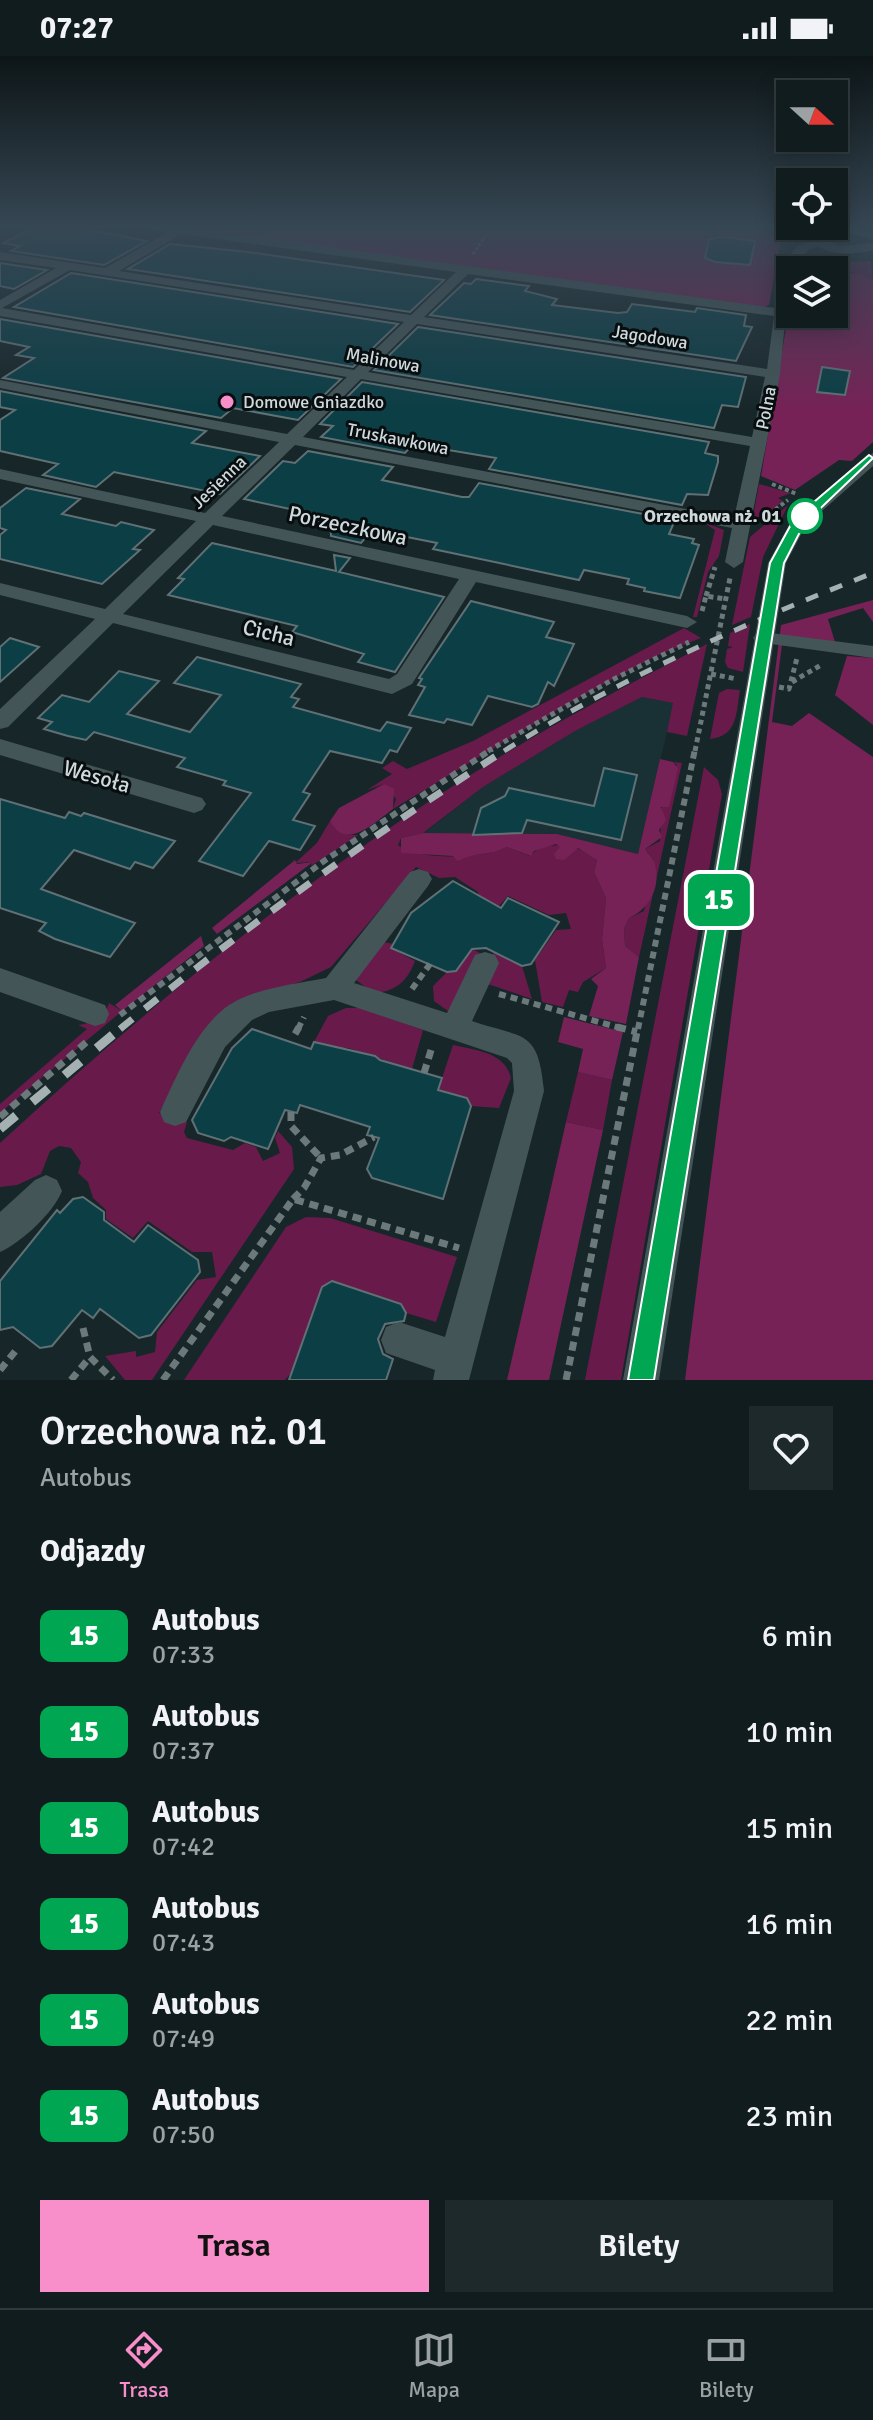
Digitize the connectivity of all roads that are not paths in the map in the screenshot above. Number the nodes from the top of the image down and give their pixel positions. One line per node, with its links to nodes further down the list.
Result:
1 (32, 287): 5 (street)
2 (205, 287): 8 (street, Jagodowa)
3 (448, 287): 8 (street, Jesienna)
4 (588, 287): 7 (street)
5 (0, 305)
6 (0, 312): 10 (street, Malinowa)
7 (776, 312)
8 (415, 319): 10 (street, Jesienna); 11 (street, Jagodowa)
9 (779, 328): 11 (street, Polna)
10 (359, 373): 13 (street, Jesienna); 14 (street, Malinowa)
11 (773, 374): 14 (street, Polna)
12 (0, 384): 13 (street, Truskawkowa)
13 (291, 439): 17 (street, Jesienna); 18 (street, Truskawkowa)
14 (760, 442): 18 (street, Polna)
15 (873, 458): 24 (street)
16 (0, 474): 17 (street, Porzeczkowa)
17 (209, 519): 20 (street, Porzeczkowa); 22 (street, Jesienna)
18 (742, 525): 19 (street, Polna)
19 (734, 562)
20 (470, 576): 22 (street, Cicha); 23 (street, Porzeczkowa)
21 (0, 589): 22 (street, Cicha)
22 (108, 616): 26 (street, Jesienna)
23 (687, 622)
24 (763, 638): 25 (street); 40 (street)
25 (873, 652)
26 (0, 722)
27 (0, 747): 28 (street, Wesoła)
28 (194, 804)
29 (419, 879): 32 (street)
30 (479, 975): 34 (street)
31 (0, 980): 33 (street)
32 (334, 988): 34 (street); 35 (street)
33 (102, 1022)
34 (454, 1028): 39 (street)
35 (175, 1112)
36 (46, 1191): 37 (street)
37 (0, 1235)
38 (399, 1340): 39 (street)
39 (453, 1370)
40 (641, 1380)

